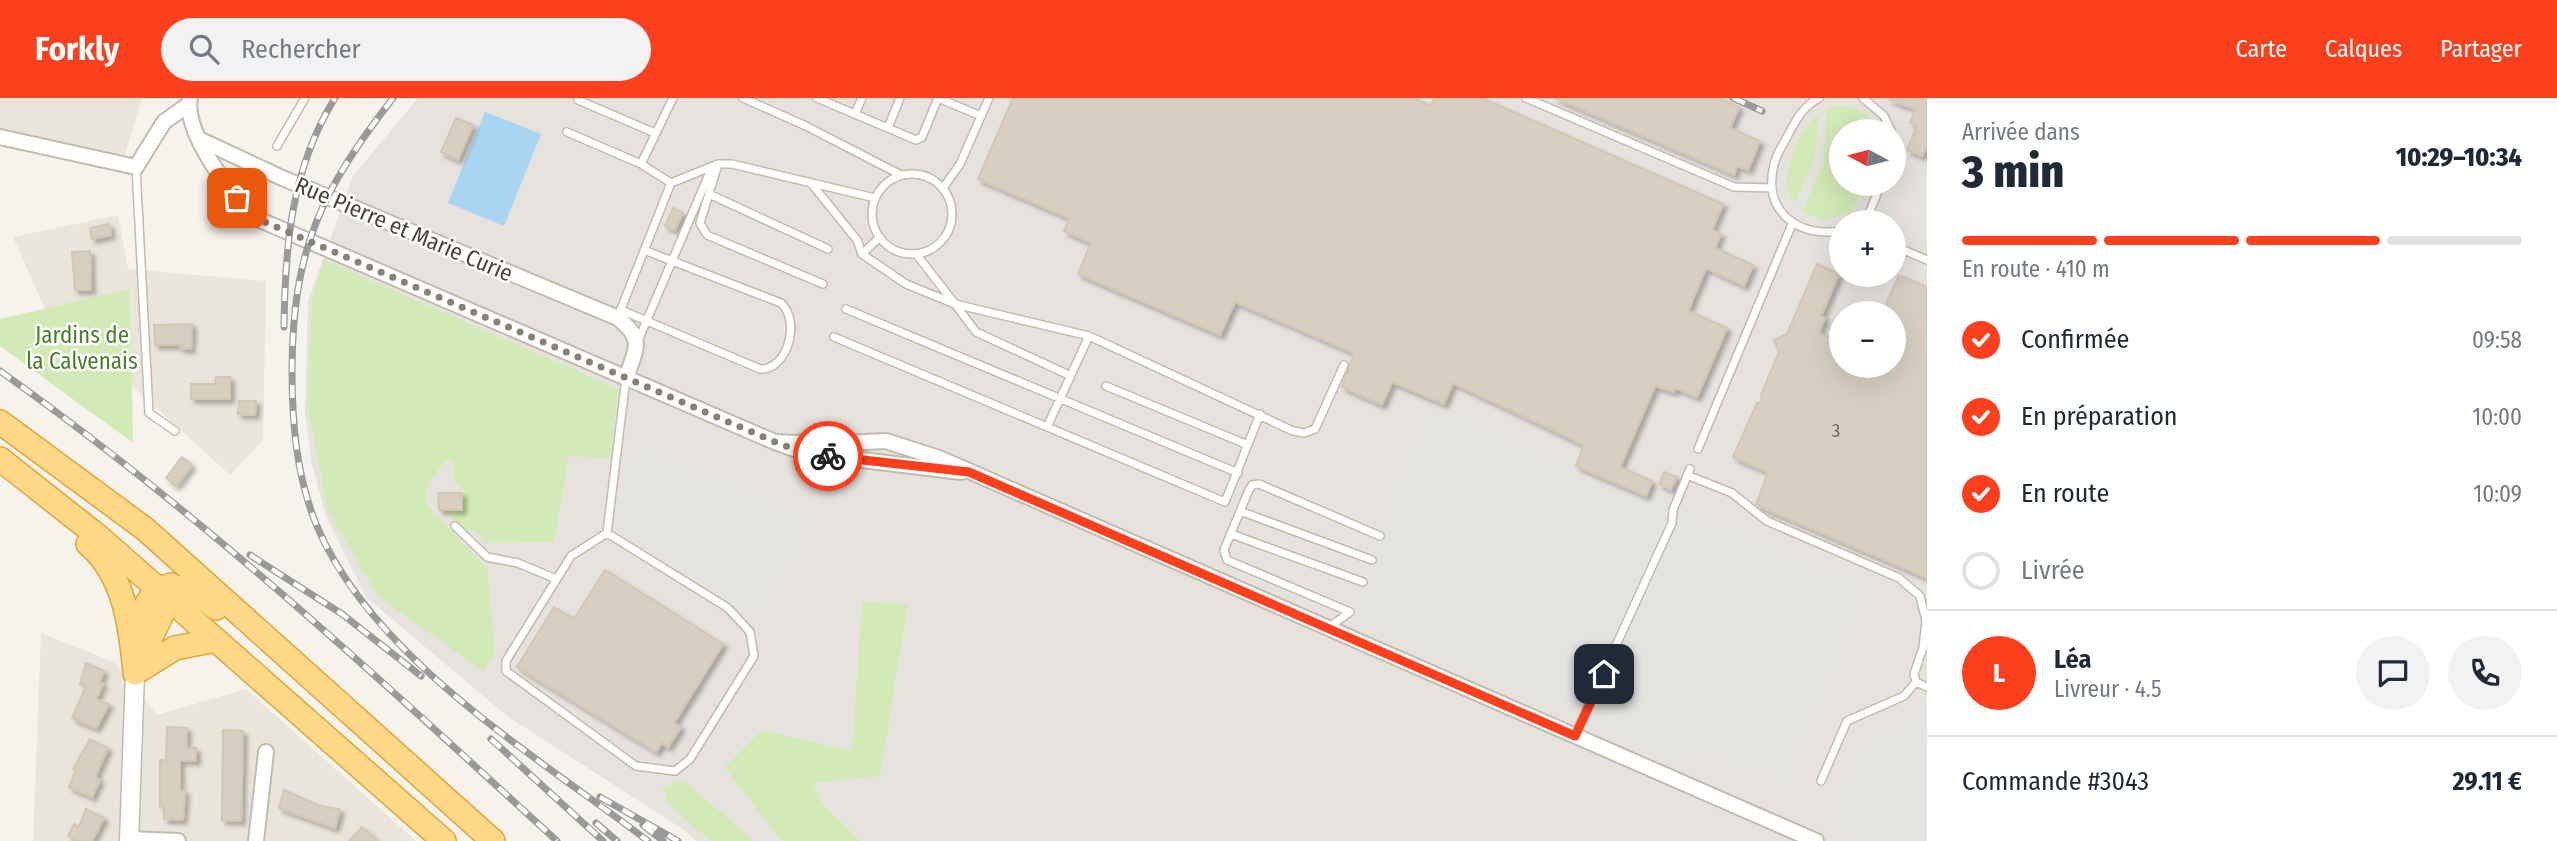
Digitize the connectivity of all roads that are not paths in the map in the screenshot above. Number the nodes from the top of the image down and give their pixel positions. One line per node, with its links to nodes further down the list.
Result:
1 (304, 98): 26 (lane)
2 (743, 98): 30 (lane)
3 (817, 98): 14 (lane)
4 (862, 98): 18 (lane)
5 (900, 98): 21 (lane)
6 (938, 98): 19 (lane); 21 (lane)
7 (989, 98): 19 (lane)
8 (1527, 98): 34 (lane)
9 (1819, 98): 16 (lane)
10 (1863, 98): 17 (lane)
11 (1880, 98): 17 (lane)
12 (670, 99): 23 (lane)
13 (578, 100): 23 (lane)
14 (826, 100): 18 (lane)
15 (189, 101): 25 (street); 29 (street)
16 (1805, 101): 34 (lane)
17 (1876, 107): 20 (lane)
18 (855, 114): 21 (lane)
19 (981, 116): 33 (lane)
20 (1884, 119)
21 (888, 128)
22 (567, 132): 27 (lane)
23 (655, 133): 27 (lane)
24 (0, 137): 29 (street)
25 (201, 140): 50 (street, Rue Pierre et Marie Curie); 57 (street, Rue Pierre et Marie Curie)
26 (277, 146)
27 (641, 164): 31 (lane)
28 (715, 165): 31 (lane); 32 (lane); 35 (lane); 45 (lane)
29 (136, 167): 63 (lane)
30 (901, 175): 33 (lane); 36 (lane)
31 (671, 183): 41 (lane)
32 (811, 183): 36 (lane); 43 (lane)
33 (943, 188): 44 (lane)
34 (1772, 188): 37 (lane)
35 (709, 194): 40 (lane); 47 (lane)
36 (875, 198): 39 (lane)
37 (1792, 224): 38 (lane); 66 (lane)
38 (1829, 231)
39 (879, 238): 43 (lane); 44 (lane)
40 (828, 249)
41 (644, 250): 45 (lane); 50 (lane)
42 (1906, 251): 46 (lane)
43 (862, 254): 48 (lane)
44 (917, 254): 48 (lane)
45 (672, 260): 51 (lane); 51 (lane)
46 (1927, 260)
47 (823, 284)
48 (956, 304): 52 (lane); 56 (lane)
49 (846, 309): 59 (lane)
50 (620, 314): 51 (lane); 54 (street, Rue Pierre et Marie Curie)
51 (646, 321): 54 (lane)
52 (1089, 336): 56 (lane); 60 (lane)
53 (834, 337): 62 (lane)
54 (638, 341): 57 (street)
55 (1344, 365): 60 (lane)
56 (1069, 375): 59 (lane)
57 (626, 378): 64 (street, Rue Pierre et Marie Curie); 74 (lane)
58 (1106, 386): 65 (lane)
59 (1060, 397): 62 (lane); 69 (lane)
60 (1260, 414): 65 (lane)
61 (0, 422): 73 (highway)
62 (1047, 427): 69 (lane)
63 (175, 431)
64 (775, 442): 68 (street, Rue Pierre et Marie Curie); 68 (street, Rue Pierre et Marie Curie)
65 (1248, 446): 69 (lane)
66 (1698, 449)
67 (0, 459): 80 (highway)
68 (969, 472): 81 (street, Rue Pierre et Marie Curie)
69 (1238, 473)
70 (0, 474): 83 (highway)
71 (1240, 511): 75 (lane); 76 (lane); 77 (lane)
72 (454, 526): 78 (lane)
73 (145, 529): 80 (highway); 90 (highway)
74 (607, 533): 78 (lane); 78 (lane)
75 (1231, 534): 79 (lane); 81 (lane)
76 (1380, 536)
77 (1371, 560)
78 (556, 579)
79 (1363, 582)
80 (166, 591): 82 (highway); 83 (highway); 84 (highway); 90 (highway)
81 (1328, 628): 87 (street, Rue Pierre et Marie Curie)
82 (216, 640): 84 (highway); 94 (highway)
83 (133, 646): 84 (highway)
84 (135, 673): 91 (street)
85 (1916, 682): 86 (lane); 87 (lane); 89 (lane)
86 (1927, 687)
87 (1575, 736): 95 (street, Rue Pierre et Marie Curie)
88 (266, 752): 93 (street)
89 (1821, 781)
90 (490, 838)
91 (129, 840): 92 (street)
92 (178, 841)
93 (256, 841)
94 (444, 841)
95 (1816, 841)

